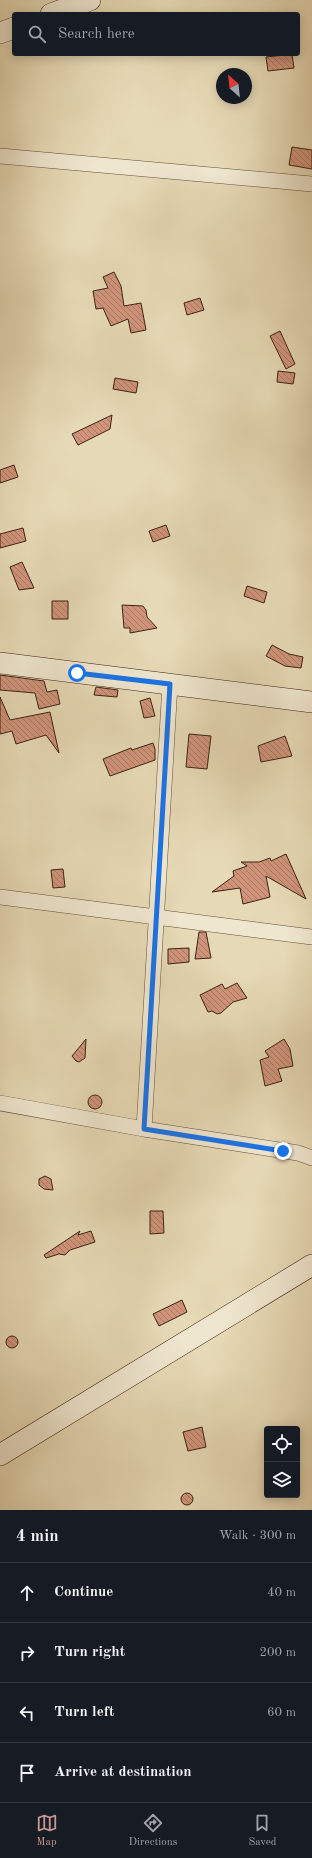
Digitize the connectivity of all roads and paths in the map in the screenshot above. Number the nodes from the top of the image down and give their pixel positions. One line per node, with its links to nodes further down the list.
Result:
1 (90, 0): 2 (street)
2 (57, 12)
3 (12, 29): 4 (street)
4 (0, 33)
5 (0, 156): 6 (street)
6 (312, 184)
7 (0, 663): 8 (street)
8 (170, 684): 9 (street); 11 (street)
9 (312, 702)
10 (0, 898): 11 (street)
11 (156, 918): 12 (street); 14 (street)
12 (312, 937)
13 (0, 1103): 14 (street)
14 (144, 1129): 15 (street)
15 (312, 1158)
16 (312, 1265): 17 (street)
17 (0, 1455)

